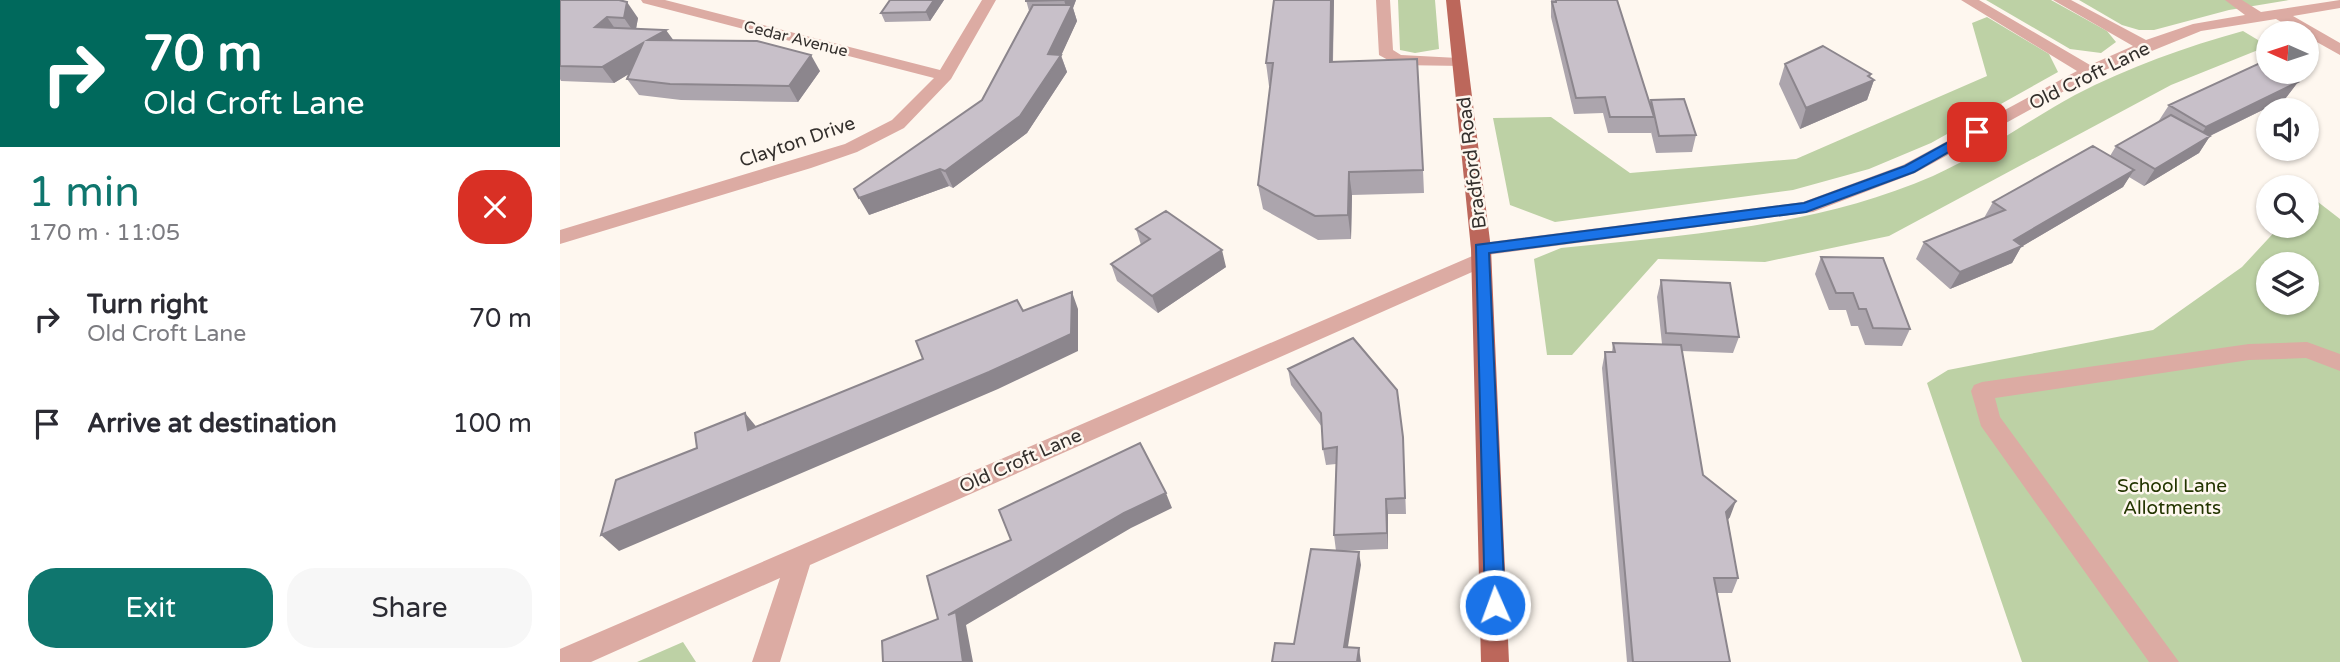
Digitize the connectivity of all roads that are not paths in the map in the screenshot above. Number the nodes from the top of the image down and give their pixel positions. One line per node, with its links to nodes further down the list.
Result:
1 (648, 0): 15 (street, Cedar Avenue)
2 (989, 0): 15 (street, Clayton Drive)
3 (1383, 0): 13 (street)
4 (1452, 0): 13 (main road, Bradford Road)
5 (1968, 0): 14 (street)
6 (2060, 0): 11 (street)
7 (2232, 0): 10 (street)
8 (2340, 4): 9 (street, Old Croft Lane)
9 (2277, 13): 10 (street, Old Croft Lane); 12 (street)
10 (2257, 16): 11 (street, Old Croft Lane)
11 (2145, 46): 14 (street, Old Croft Lane)
12 (2340, 50)
13 (1458, 63): 17 (main road, Bradford Road)
14 (2089, 71): 17 (street, Old Croft Lane)
15 (945, 76): 16 (street, Clayton Drive)
16 (560, 237)
17 (1481, 254): 19 (street, Old Croft Lane); 22 (main road, Bradford Road)
18 (2340, 363): 23 (street)
19 (800, 556): 20 (street, Old Croft Lane); 21 (street)
20 (560, 662)
21 (766, 662)
22 (1494, 662)
23 (2165, 662)

